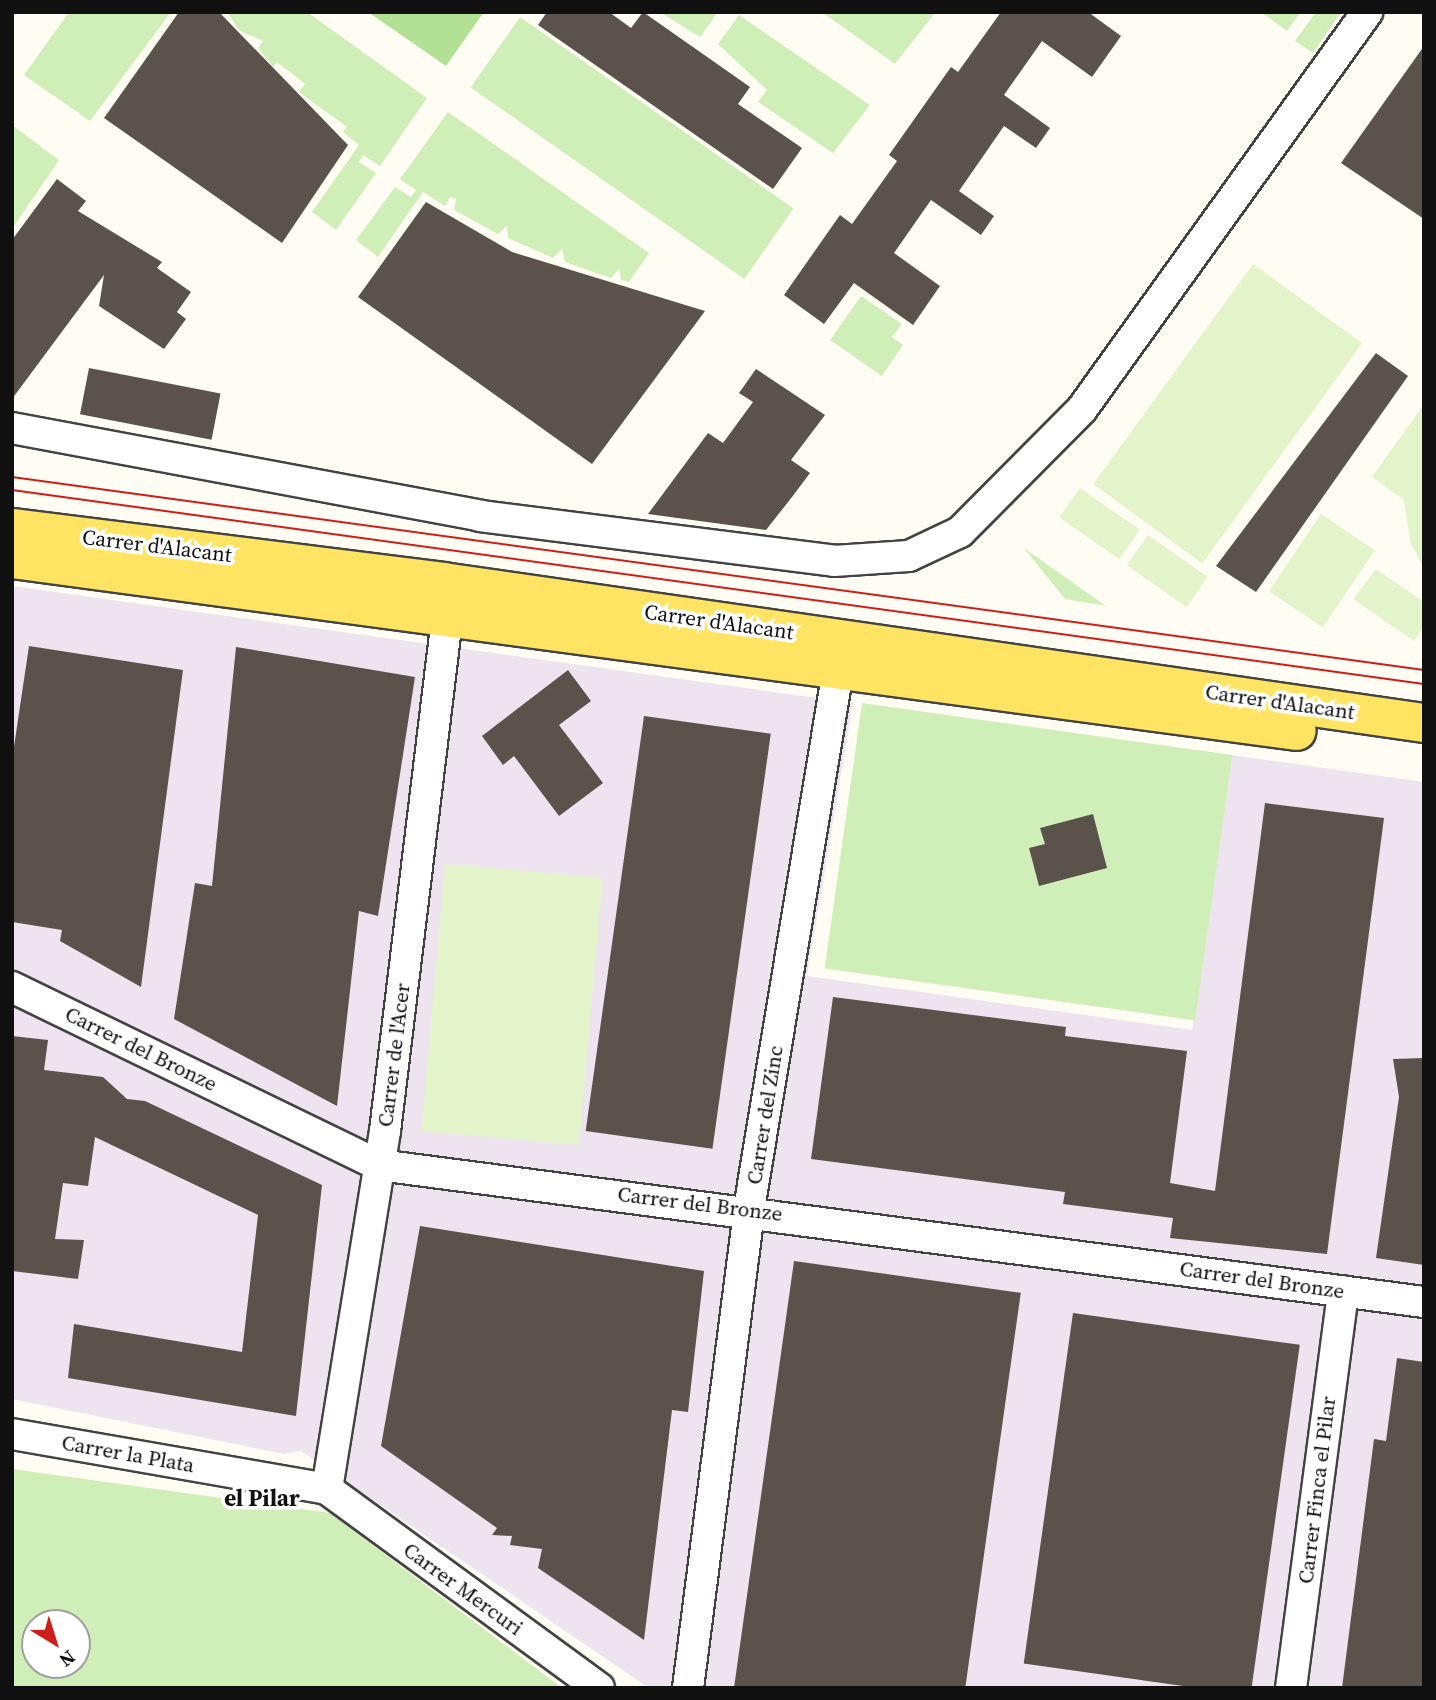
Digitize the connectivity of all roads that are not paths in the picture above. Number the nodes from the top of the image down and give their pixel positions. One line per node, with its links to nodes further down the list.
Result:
1 (1367, 12): 2 (street)
2 (12, 428)
3 (12, 528): 7 (main road, Carrer d'Alacant)
4 (12, 559): 5 (main road, Carrer d'Alacant)
5 (447, 618): 6 (main road, Carrer d'Alacant); 10 (street, Carrer de l'Acer)
6 (838, 670): 8 (main road, Carrer d'Alacant); 11 (street, Carrer del Zinc)
7 (1424, 723)
8 (1424, 748)
9 (12, 987): 10 (street, Carrer del Bronze)
10 (379, 1164): 11 (street, Carrer del Bronze); 15 (street, Carrer de l'Acer)
11 (749, 1209): 12 (street, Carrer del Bronze); 17 (street, Carrer del Zinc)
12 (1343, 1291): 13 (street, Carrer del Bronze); 18 (street, Carrer Finca el Pilar)
13 (1424, 1302)
14 (12, 1434): 15 (street, Carrer la Plata)
15 (327, 1489): 16 (street, Carrer Mercuri)
16 (599, 1688)
17 (688, 1688)
18 (1291, 1688)

